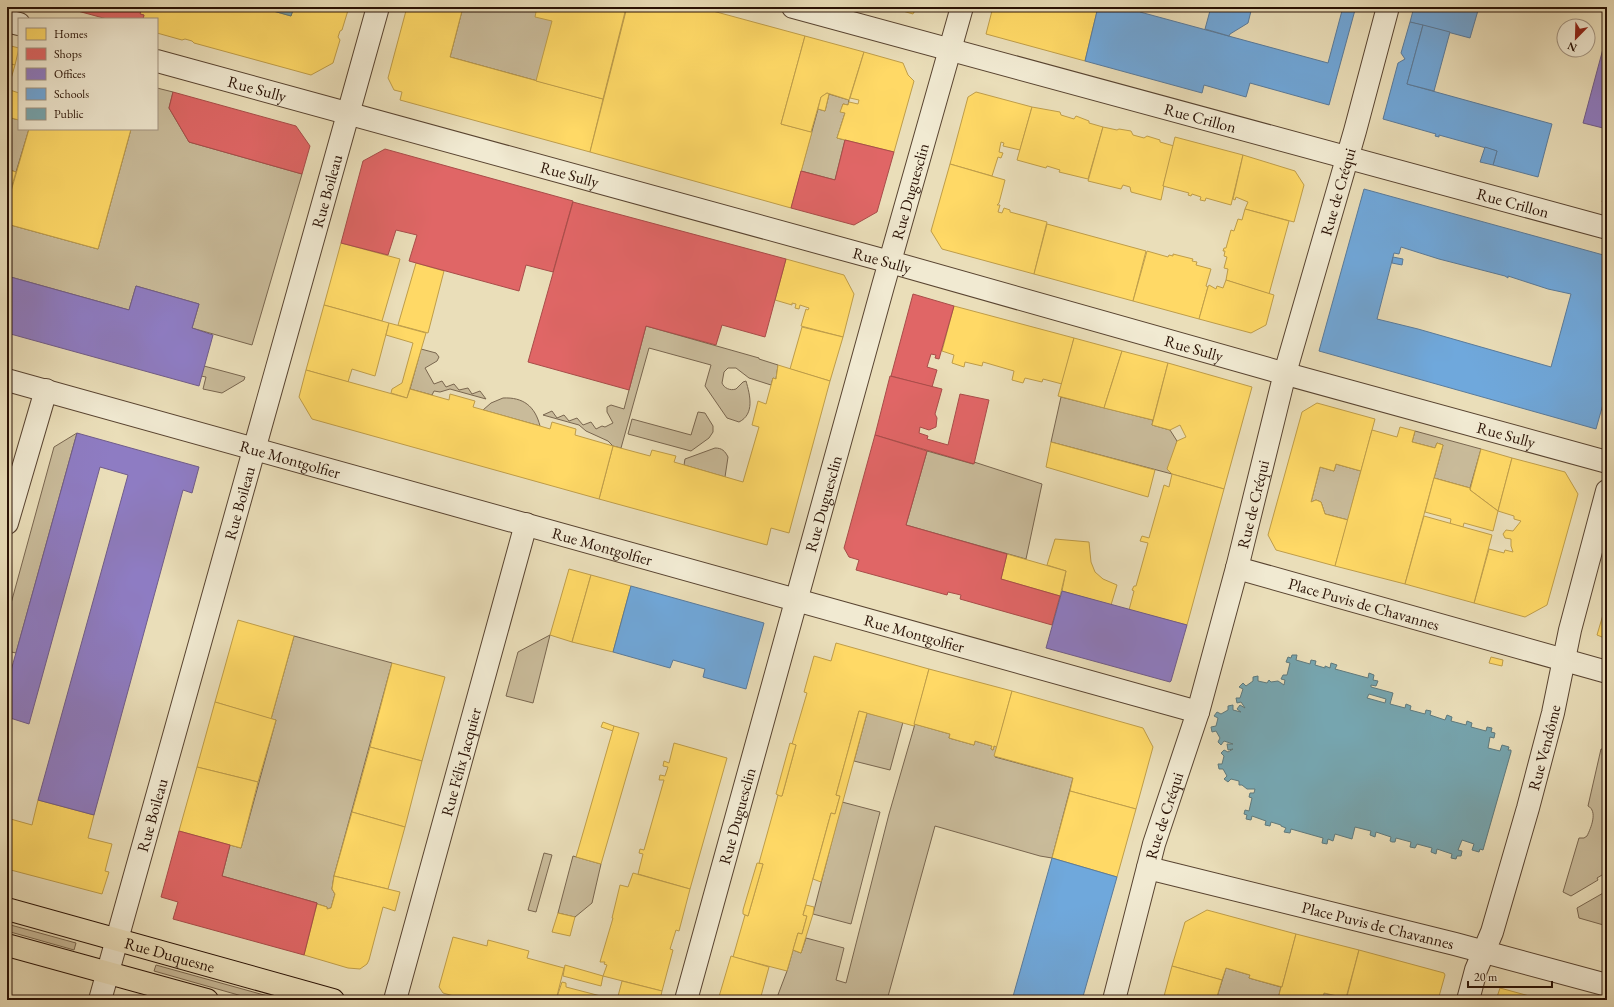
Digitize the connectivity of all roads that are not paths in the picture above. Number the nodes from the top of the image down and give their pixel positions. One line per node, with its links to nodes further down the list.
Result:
1 (378, 7): 9 (street, Rue Boileau)
2 (793, 7): 7 (street, Rue Crillon)
3 (962, 7): 7 (street, Rue Duguesclin)
4 (1388, 7): 10 (street, Rue de Créqui)
5 (7, 21): 6 (street)
6 (18, 24)
7 (950, 50): 10 (street, Rue Crillon); 12 (street, Rue Duguesclin)
8 (158, 61): 9 (street, Rue Sully)
9 (348, 112): 12 (street, Rue Sully); 16 (street, Rue Boileau)
10 (1346, 158): 11 (street, Rue Crillon); 13 (street, Rue de Créqui)
11 (1607, 228)
12 (890, 262): 13 (street, Rue Sully); 22 (street, Rue Duguesclin)
13 (1285, 373): 17 (street, Rue Sully); 21 (street, Rue de Créqui)
14 (7, 380): 15 (street, Rue Montgolfier)
15 (46, 390): 16 (street, Rue Montgolfier); 19 (street)
16 (255, 449): 20 (street, Rue Montgolfier); 28 (street, Rue Boileau)
17 (1607, 462)
18 (1607, 491): 23 (street, Rue Vendôme)
19 (7, 523)
20 (526, 524): 22 (street, Rue Montgolfier); 36 (street, Rue Félix Jacquier)
21 (1237, 568): 23 (street, Place Puvis de Chavannes); 25 (street, Rue de Créqui)
22 (796, 600): 25 (street, Rue Montgolfier); 37 (street, Rue Duguesclin)
23 (1563, 660): 24 (street, Place Puvis de Chavannes); 30 (street, Rue Vendôme)
24 (1607, 672)
25 (1198, 712): 26 (street, Rue de Créqui)
26 (1148, 868): 30 (street, Place Puvis de Chavannes); 38 (street, Rue de Créqui)
27 (7, 909): 28 (main road, Rue Duquesne)
28 (118, 941): 31 (street, Rue Boileau); 35 (main road, Rue Duquesne)
29 (7, 945): 31 (main road, Rue Duquesne)
30 (1484, 952): 32 (street, Place Puvis de Chavannes); 39 (street, Rue Vendôme)
31 (108, 973): 33 (street, Rue Boileau); 34 (main road, Rue Duquesne)
32 (1607, 985)
33 (100, 1000)
34 (207, 1000)
35 (333, 1000)
36 (395, 1000)
37 (686, 1000)
38 (1114, 1000)
39 (1468, 1000)

